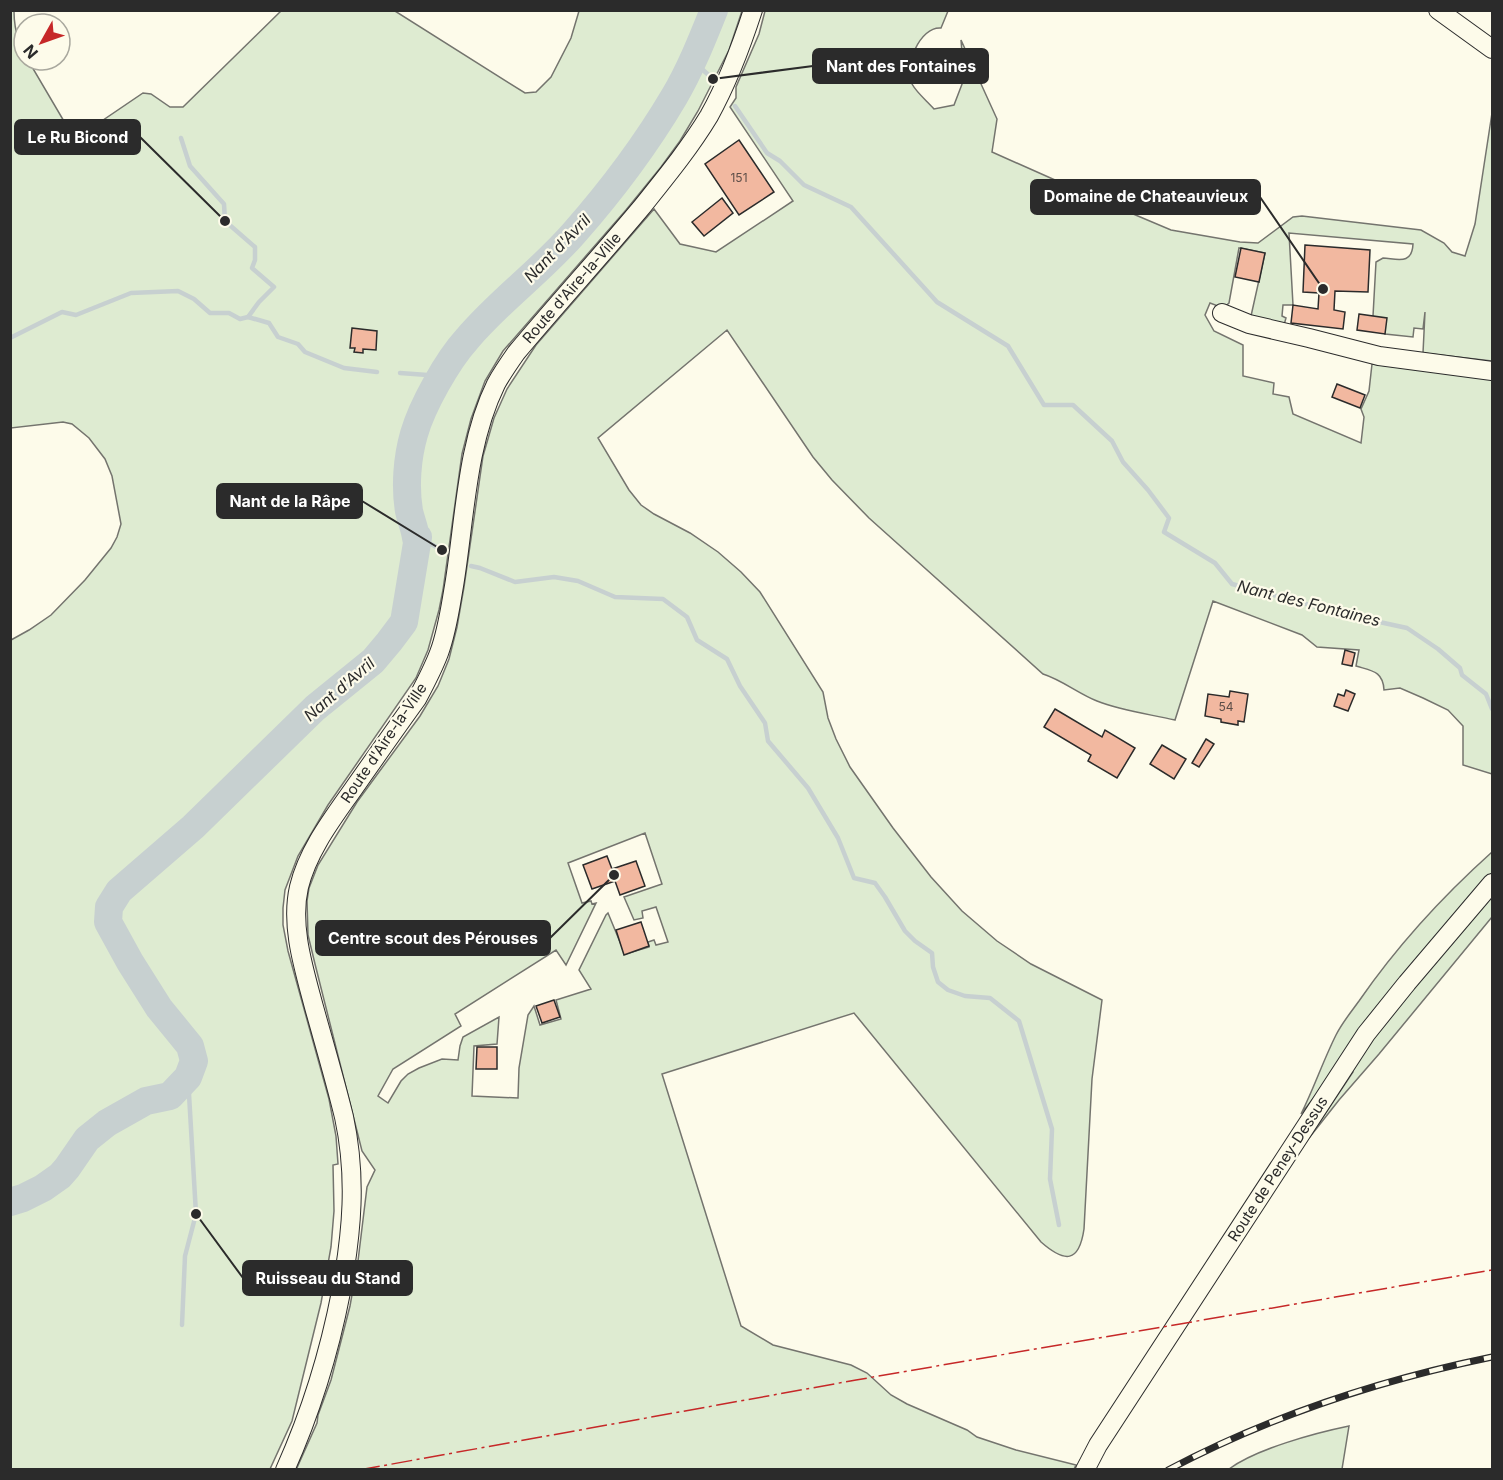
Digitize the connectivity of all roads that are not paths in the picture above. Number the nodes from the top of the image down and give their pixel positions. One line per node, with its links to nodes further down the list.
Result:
1 (753, 10): 7 (street, Route d'Aire-la-Ville)
2 (1438, 10): 3 (street)
3 (1492, 49)
4 (1222, 313): 5 (street)
5 (1492, 371)
6 (1492, 883): 8 (street, Route de Peney-Dessus)
7 (285, 1470)
8 (1084, 1470)

